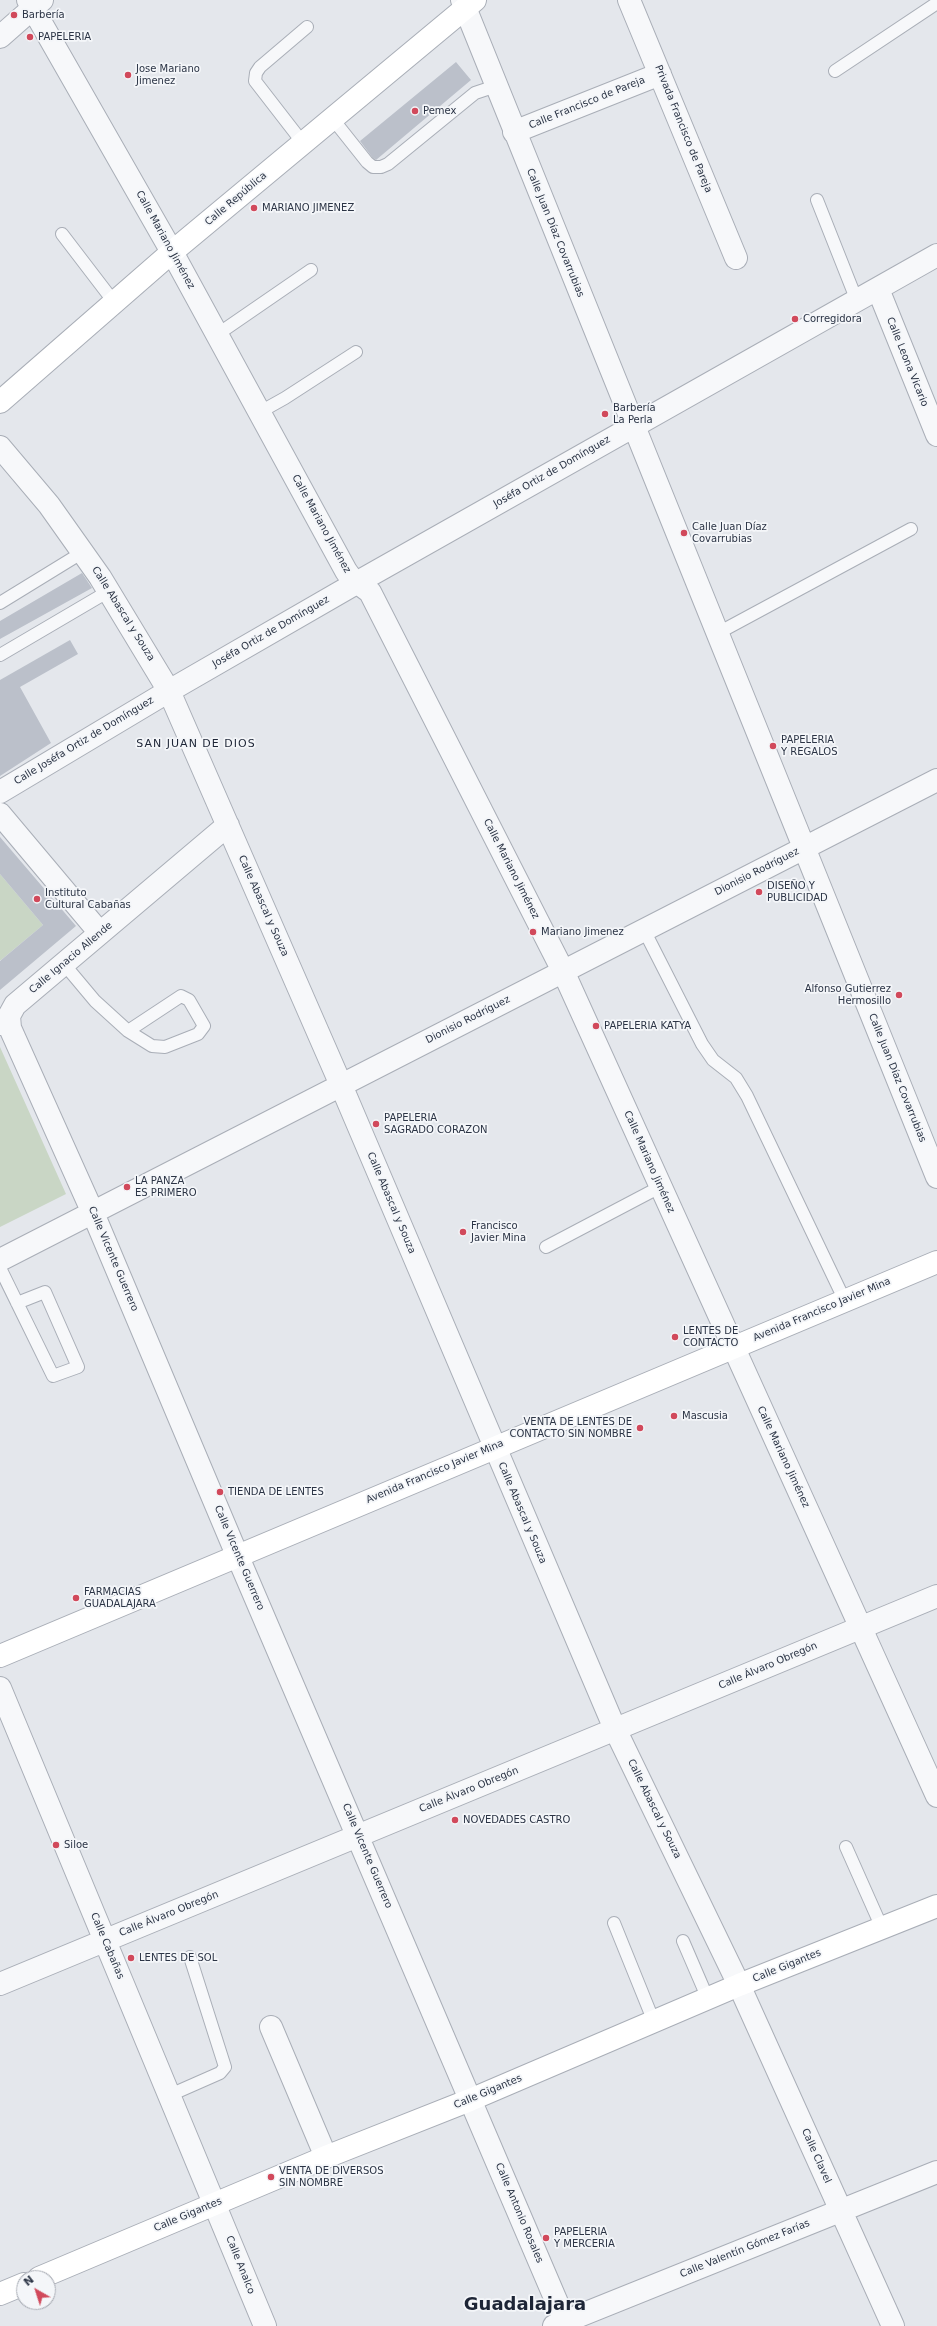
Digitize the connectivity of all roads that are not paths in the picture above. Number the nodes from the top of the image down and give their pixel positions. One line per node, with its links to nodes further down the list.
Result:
1 (630, 0): 8 (street, Privada Francisco de Pareja)
2 (34, 3): 6 (street); 15 (street, Calle Mariano Jiménez)
3 (468, 3): 9 (street, Calle Juan Díaz Covarrubias); 10 (main road, Calle República)
4 (937, 3): 7 (lane)
5 (307, 27): 12 (lane)
6 (0, 37)
7 (835, 71)
8 (660, 74): 11 (street, Calle Francisco de Pareja); 17 (street, Privada Francisco de Pareja)
9 (496, 86): 10 (lane); 11 (street, Calle Juan Díaz Covarrubias)
10 (332, 118): 12 (main road, Calle República)
11 (514, 132): 26 (street, Calle Juan Díaz Covarrubias)
12 (303, 143): 15 (main road, Calle República)
13 (817, 200): 20 (lane)
14 (62, 234): 21 (lane)
15 (172, 252): 21 (main road, Calle República); 22 (street, Calle Mariano Jiménez)
16 (937, 255): 19 (street, Joséfa Ortiz de Domínguez)
17 (736, 258)
18 (311, 270): 22 (lane)
19 (878, 289): 20 (street, Joséfa Ortiz de Domínguez); 27 (street, Calle Leona Vicario)
20 (857, 301): 26 (street, Joséfa Ortiz de Domínguez)
21 (114, 302): 24 (main road, Calle República)
22 (218, 334): 25 (street, Calle Mariano Jiménez)
23 (356, 352): 25 (lane)
24 (0, 402)
25 (260, 412): 31 (street, Calle Mariano Jiménez)
26 (633, 426): 31 (street, Joséfa Ortiz de Domínguez); 34 (street, Calle Juan Díaz Covarrubias)
27 (937, 435)
28 (0, 447): 30 (street, Calle Abascal y Souza)
29 (911, 529): 34 (lane)
30 (83, 552): 32 (street, Calle Abascal y Souza); 33 (lane)
31 (358, 582): 36 (street, Joséfa Ortiz de Domínguez); 45 (street, Calle Mariano Jiménez)
32 (109, 591): 35 (lane); 36 (street, Calle Abascal y Souza)
33 (0, 603)
34 (718, 633): 41 (street, Calle Juan Díaz Covarrubias)
35 (0, 655)
36 (169, 691): 38 (street, Calle Joséfa Ortiz de Domínguez); 40 (street, Calle Abascal y Souza)
37 (937, 780): 41 (street, Dionisio Rodríguez)
38 (0, 792)
39 (0, 814): 43 (street)
40 (228, 825): 43 (street, Calle Ignacio Allende); 48 (street, Calle Abascal y Souza)
41 (804, 848): 42 (street, Dionisio Rodríguez); 49 (street, Calle Juan Díaz Covarrubias)
42 (644, 930): 45 (street, Dionisio Rodríguez); 56 (lane)
43 (100, 933): 44 (street, Calle Ignacio Allende)
44 (64, 964): 46 (street, Calle Ignacio Allende); 47 (lane)
45 (563, 971): 48 (street, Dionisio Rodríguez); 50 (street, Calle Mariano Jiménez)
46 (5, 1020): 51 (street, Calle Vicente Guerrero)
47 (128, 1031): 47 (lane)
48 (341, 1085): 51 (street, Dionisio Rodríguez); 59 (street, Calle Abascal y Souza)
49 (937, 1177)
50 (660, 1187): 52 (lane); 58 (street, Calle Mariano Jiménez)
51 (93, 1213): 53 (street, Dionisio Rodríguez); 60 (street, Calle Vicente Guerrero)
52 (546, 1247)
53 (0, 1260)
54 (937, 1262): 56 (main road, Avenida Francisco Javier Mina)
55 (0, 1268): 57 (lane)
56 (845, 1301): 58 (main road, Avenida Francisco Javier Mina)
57 (17, 1303): 57 (lane)
58 (733, 1347): 59 (main road, Avenida Francisco Javier Mina); 62 (street, Calle Mariano Jiménez)
59 (494, 1448): 60 (main road, Avenida Francisco Javier Mina); 65 (street, Calle Abascal y Souza)
60 (237, 1555): 63 (main road, Avenida Francisco Javier Mina); 67 (street, Calle Vicente Guerrero)
61 (937, 1596): 62 (street, Calle Álvaro Obregón)
62 (861, 1627): 65 (street, Calle Álvaro Obregón); 66 (street, Calle Mariano Jiménez)
63 (0, 1656)
64 (0, 1688): 72 (street, Calle Cabañas)
65 (615, 1729): 67 (street, Calle Álvaro Obregón); 76 (street, Calle Abascal y Souza)
66 (937, 1796)
67 (358, 1836): 72 (street, Calle Álvaro Obregón); 81 (street, Calle Vicente Guerrero)
68 (846, 1847): 71 (lane)
69 (937, 1906): 71 (main road, Calle Gigantes)
70 (614, 1923): 78 (lane)
71 (882, 1928): 76 (main road, Calle Gigantes)
72 (105, 1940): 75 (street, Calle Álvaro Obregón); 80 (street, Calle Cabañas)
73 (683, 1941): 77 (lane)
74 (190, 1957): 80 (lane)
75 (0, 1984)
76 (739, 1986): 77 (main road, Calle Gigantes); 85 (street, Calle Clavel)
77 (708, 1999): 78 (main road, Calle Gigantes)
78 (654, 2022): 81 (main road, Calle Gigantes)
79 (271, 2028): 82 (street)
80 (170, 2095): 84 (street, Calle Cabañas)
81 (470, 2100): 82 (main road, Calle Gigantes); 89 (street, Calle Antonio Rosales)
82 (326, 2157): 84 (main road, Calle Gigantes)
83 (937, 2172): 85 (street, Calle Valentín Gómez Farías)
84 (215, 2204): 86 (main road, Calle Gigantes); 90 (street, Calle Analco)
85 (841, 2210): 89 (street, Calle Valentín Gómez Farías); 91 (street, Calle Clavel)
86 (56, 2271)
87 (16, 2287): 88 (main road)
88 (0, 2294)
89 (562, 2324)
90 (265, 2326)
91 (893, 2326)

